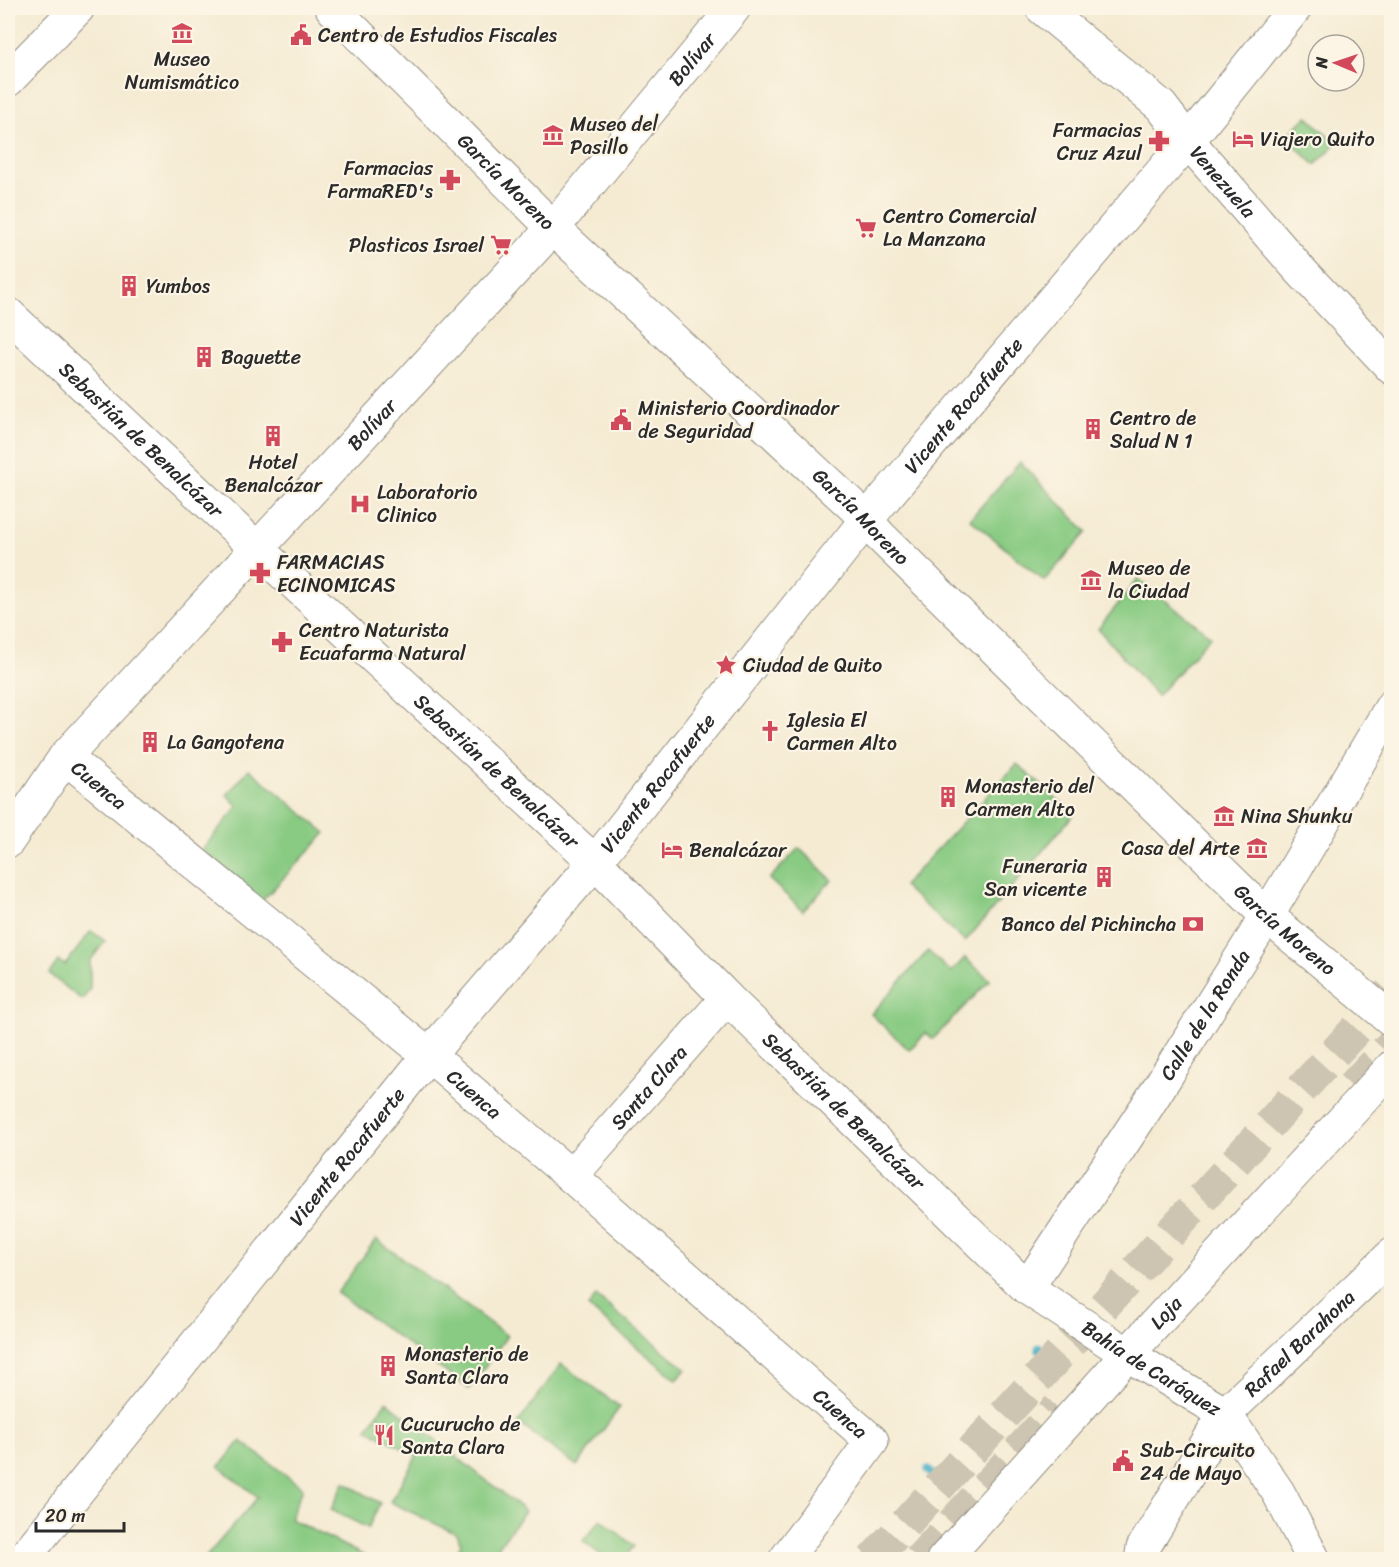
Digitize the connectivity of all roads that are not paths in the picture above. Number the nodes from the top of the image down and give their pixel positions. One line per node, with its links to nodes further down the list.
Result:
1 (78, 8): 6 (street)
2 (332, 8): 8 (street, García Moreno)
3 (734, 8): 8 (street, Bolívar)
4 (1042, 8): 7 (street, Venezuela)
5 (1295, 8): 7 (street, Vicente Rocafuerte)
6 (8, 80)
7 (1188, 141): 10 (street, Venezuela); 11 (street, Vicente Rocafuerte)
8 (554, 228): 11 (street, García Moreno); 12 (street, Bolívar)
9 (8, 314): 12 (street, Sebastián de Benalcázar)
10 (1392, 368)
11 (866, 520): 16 (street, Vicente Rocafuerte); 17 (street, García Moreno)
12 (257, 549): 14 (street, Bolívar); 16 (street, Sebastián de Benalcázar)
13 (1392, 706): 17 (street, Calle de la Ronda)
14 (65, 757): 15 (street, Bolívar); 20 (street, Cuenca)
15 (8, 842)
16 (595, 862): 18 (street, Sebastián de Benalcázar); 20 (street, Vicente Rocafuerte)
17 (1267, 916): 19 (street, García Moreno); 25 (street, Calle de la Ronda)
18 (727, 998): 23 (street, Santa Clara); 25 (street, Sebastián de Benalcázar)
19 (1392, 1020)
20 (428, 1056): 23 (street, Cuenca); 28 (street, Vicente Rocafuerte)
21 (1392, 1067): 26 (street, Loja)
22 (1392, 1076): 26 (street)
23 (571, 1176): 29 (street, Cuenca)
24 (1392, 1255): 27 (street, Rafael Barahona)
25 (1027, 1288): 26 (street, Bahía de Caráquez)
26 (1133, 1354): 27 (street, Bahía de Caráquez); 30 (street, Loja)
27 (1225, 1414): 31 (street, Rafael Barahona); 32 (street, Bahía de Caráquez)
28 (22, 1560)
29 (785, 1560)
30 (943, 1560)
31 (1141, 1560)
32 (1314, 1560)

